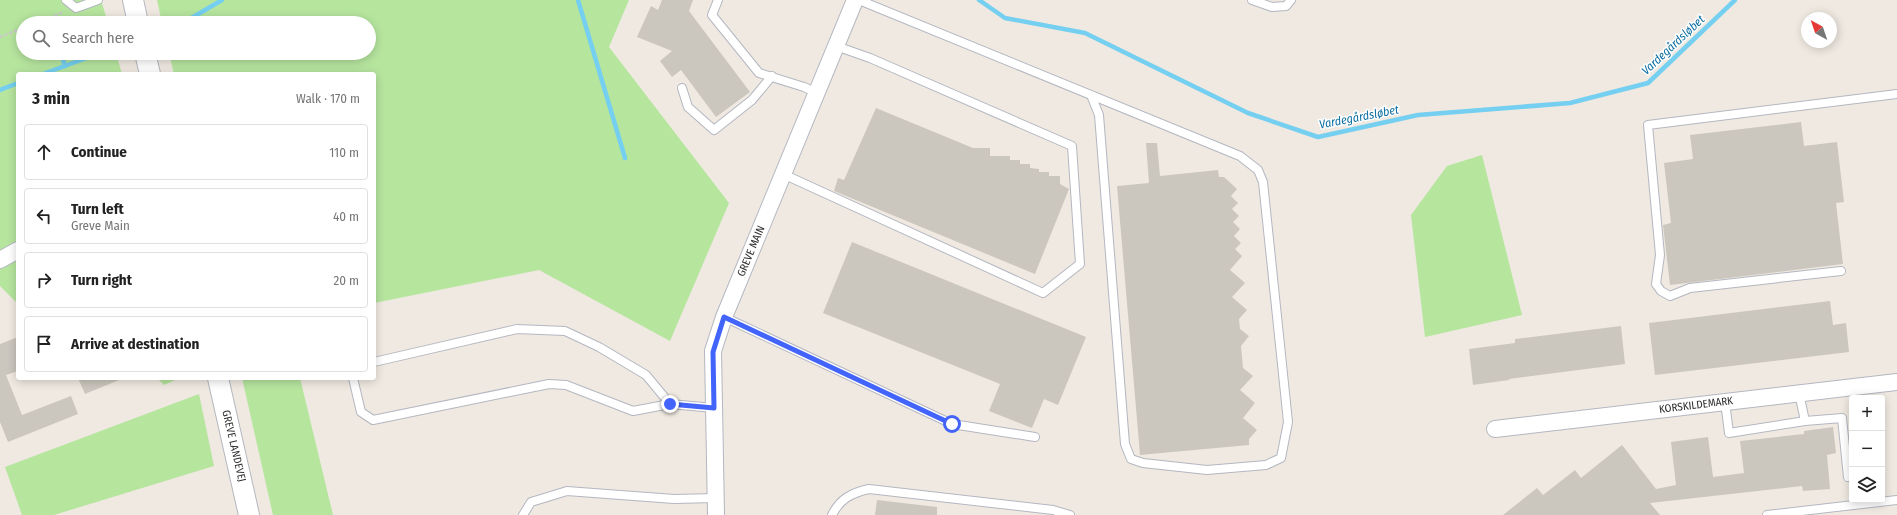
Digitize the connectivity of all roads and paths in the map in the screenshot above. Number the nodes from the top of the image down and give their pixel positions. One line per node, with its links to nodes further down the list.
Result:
1 (66, 0): 9 (lane)
2 (98, 0): 9 (lane)
3 (133, 0): 11 (street)
4 (718, 0): 17 (lane)
5 (854, 0): 14 (street, GREVE MAIN)
6 (859, 0): 21 (lane)
7 (1252, 0): 8 (lane)
8 (1291, 0)
9 (76, 8): 10 (path)
10 (55, 16)
11 (136, 16)
12 (16, 31): 13 (path)
13 (0, 37)
14 (836, 46): 19 (street, GREVE MAIN); 22 (lane)
15 (147, 60): 16 (street)
16 (150, 72)
17 (772, 76): 18 (lane); 19 (lane)
18 (682, 88)
19 (817, 93): 22 (street, GREVE MAIN)
20 (1897, 94): 25 (lane)
21 (1091, 95): 21 (lane)
22 (783, 174): 26 (street, GREVE MAIN)
23 (16, 251): 24 (street)
24 (0, 260)
25 (1841, 271)
26 (724, 317): 34 (street, GREVE MAIN); 37 (lane)
27 (376, 362): 33 (lane)
28 (218, 380): 41 (street, GREVE LANDEVEJ)
29 (353, 380): 33 (lane)
30 (1897, 382): 31 (street, KORSKILDEMARK)
31 (1799, 393): 32 (street, KORSKILDEMARK); 35 (lane)
32 (1725, 402): 35 (lane); 36 (street, KORSKILDEMARK)
33 (670, 404): 34 (lane)
34 (714, 408): 39 (street, GREVE MAIN)
35 (1805, 421): 38 (lane)
36 (1495, 429)
37 (1035, 437)
38 (1848, 477)
39 (716, 498): 42 (lane); 43 (street, GREVE MAIN)
40 (1897, 500): 46 (lane)
41 (249, 515)
42 (523, 515)
43 (716, 515)
44 (832, 515): 45 (lane)
45 (1070, 515)
46 (1767, 515)

